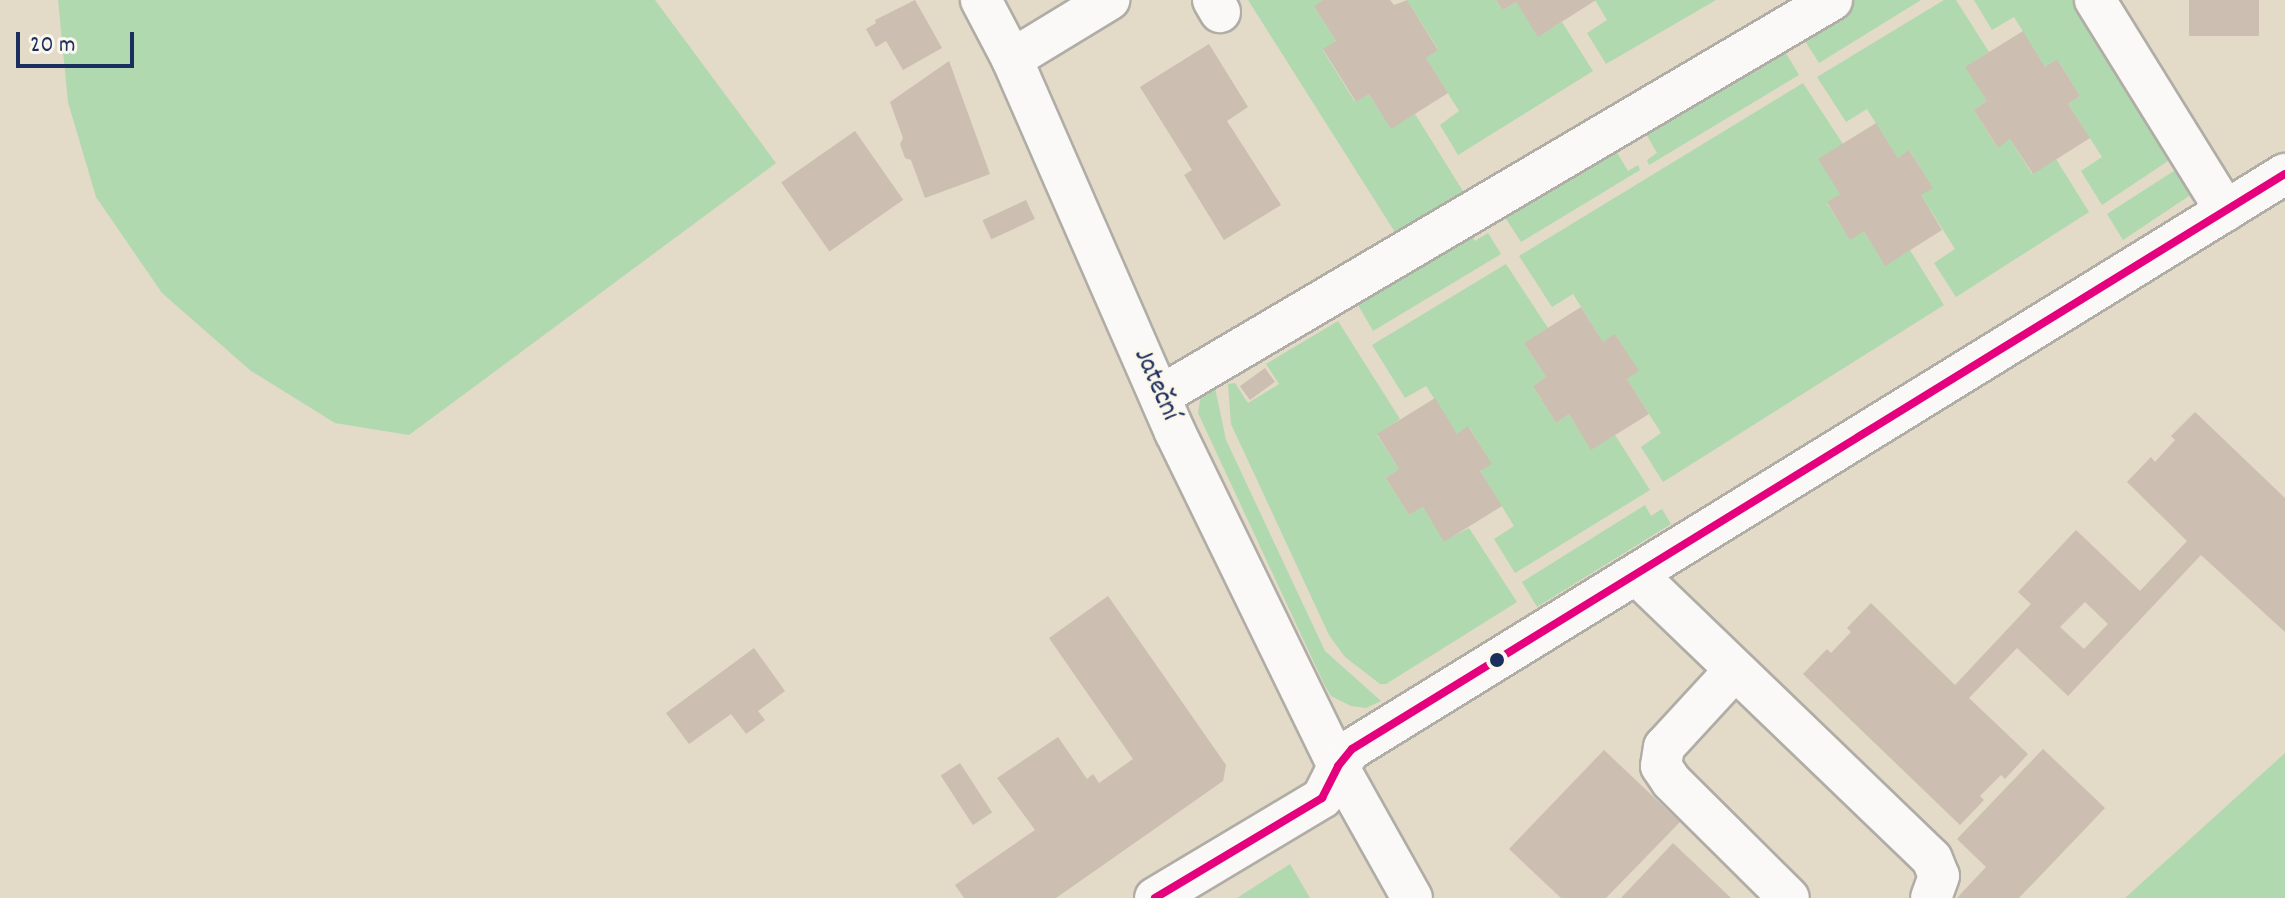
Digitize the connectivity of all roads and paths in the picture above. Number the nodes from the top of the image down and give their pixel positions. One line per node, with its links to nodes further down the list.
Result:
1 (981, 0): 5 (street, Jateční)
2 (1109, 0): 5 (street)
3 (1832, 0): 8 (street)
4 (2095, 0): 7 (street)
5 (1012, 59): 8 (street, Jateční)
6 (2285, 174): 7 (street)
7 (2226, 211): 9 (street)
8 (1160, 396): 11 (street, Jateční)
9 (1637, 575): 10 (street); 11 (street)
10 (1734, 671): 14 (street); 15 (street)
11 (1338, 766): 12 (street); 13 (street, Jateční)
12 (1155, 898)
13 (1412, 898)
14 (1789, 898)
15 (1931, 898)

